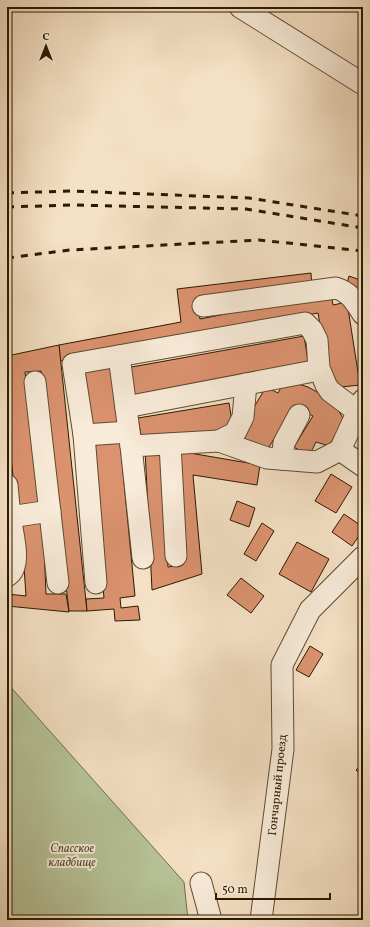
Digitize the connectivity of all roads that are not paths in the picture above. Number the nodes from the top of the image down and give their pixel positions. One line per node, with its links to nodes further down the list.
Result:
1 (240, 7): 2 (street)
2 (363, 84)
3 (202, 306): 4 (street)
4 (363, 314)
5 (119, 356): 6 (street); 10 (street); 12 (street)
6 (319, 370): 8 (street); 9 (street)
7 (35, 382): 20 (street)
8 (246, 384): 10 (street); 14 (street)
9 (360, 406): 16 (street)
10 (126, 407): 13 (street)
11 (299, 415): 17 (street)
12 (84, 435): 13 (street); 27 (street)
13 (130, 439): 15 (street); 23 (street)
14 (219, 441): 15 (street); 17 (street)
15 (170, 444): 22 (street)
16 (340, 450): 17 (street); 18 (street)
17 (282, 459)
18 (363, 466)
19 (7, 485): 21 (street)
20 (50, 511): 21 (street); 26 (street)
21 (8, 518): 25 (street)
22 (176, 556)
23 (143, 558)
24 (363, 558): 30 (street, Гончарный проезд)
25 (7, 576)
26 (58, 583)
27 (96, 583)
28 (201, 883): 29 (street)
29 (211, 920)
30 (261, 920)

